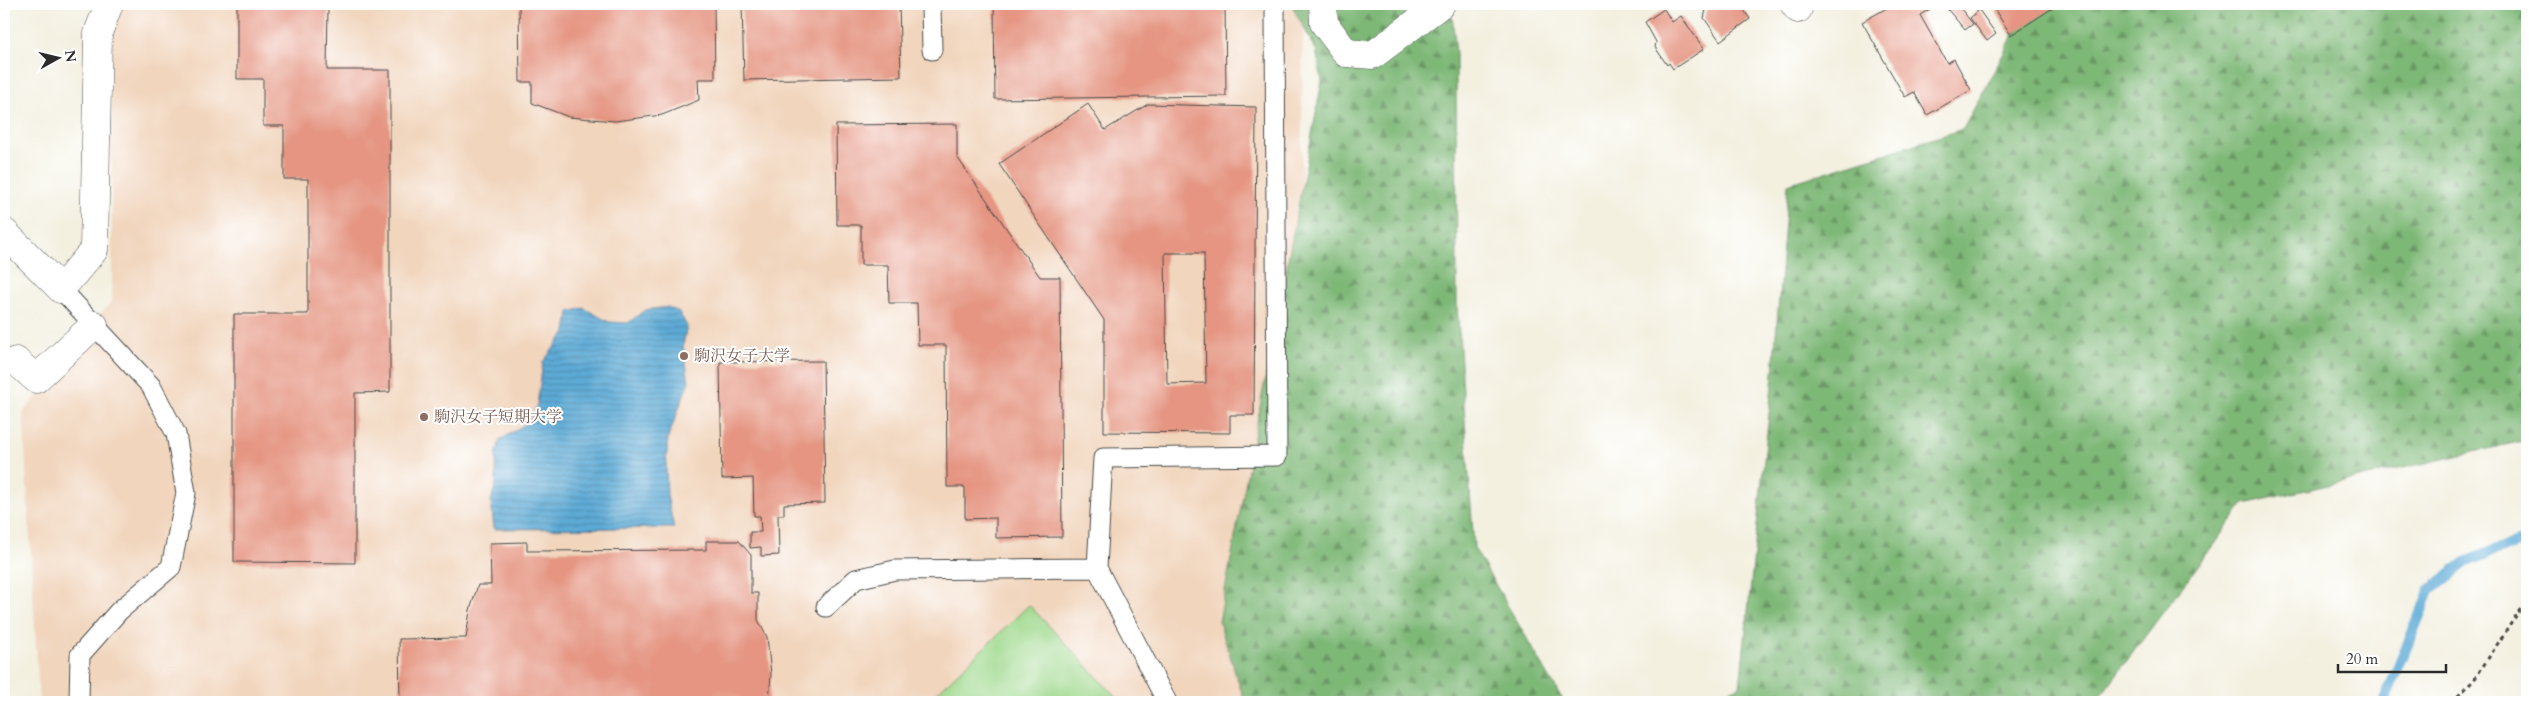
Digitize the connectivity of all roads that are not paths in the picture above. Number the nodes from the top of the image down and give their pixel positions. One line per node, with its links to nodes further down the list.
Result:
1 (109, 4): 8 (street)
2 (931, 4): 6 (lane)
3 (1275, 4): 11 (lane)
4 (1323, 4): 5 (street)
5 (1441, 4)
6 (932, 50)
7 (4, 232): 8 (street)
8 (61, 289): 9 (lane)
9 (94, 325): 10 (street); 13 (lane)
10 (16, 361)
11 (1097, 568): 12 (lane); 14 (lane)
12 (826, 607)
13 (79, 702)
14 (1167, 702)

